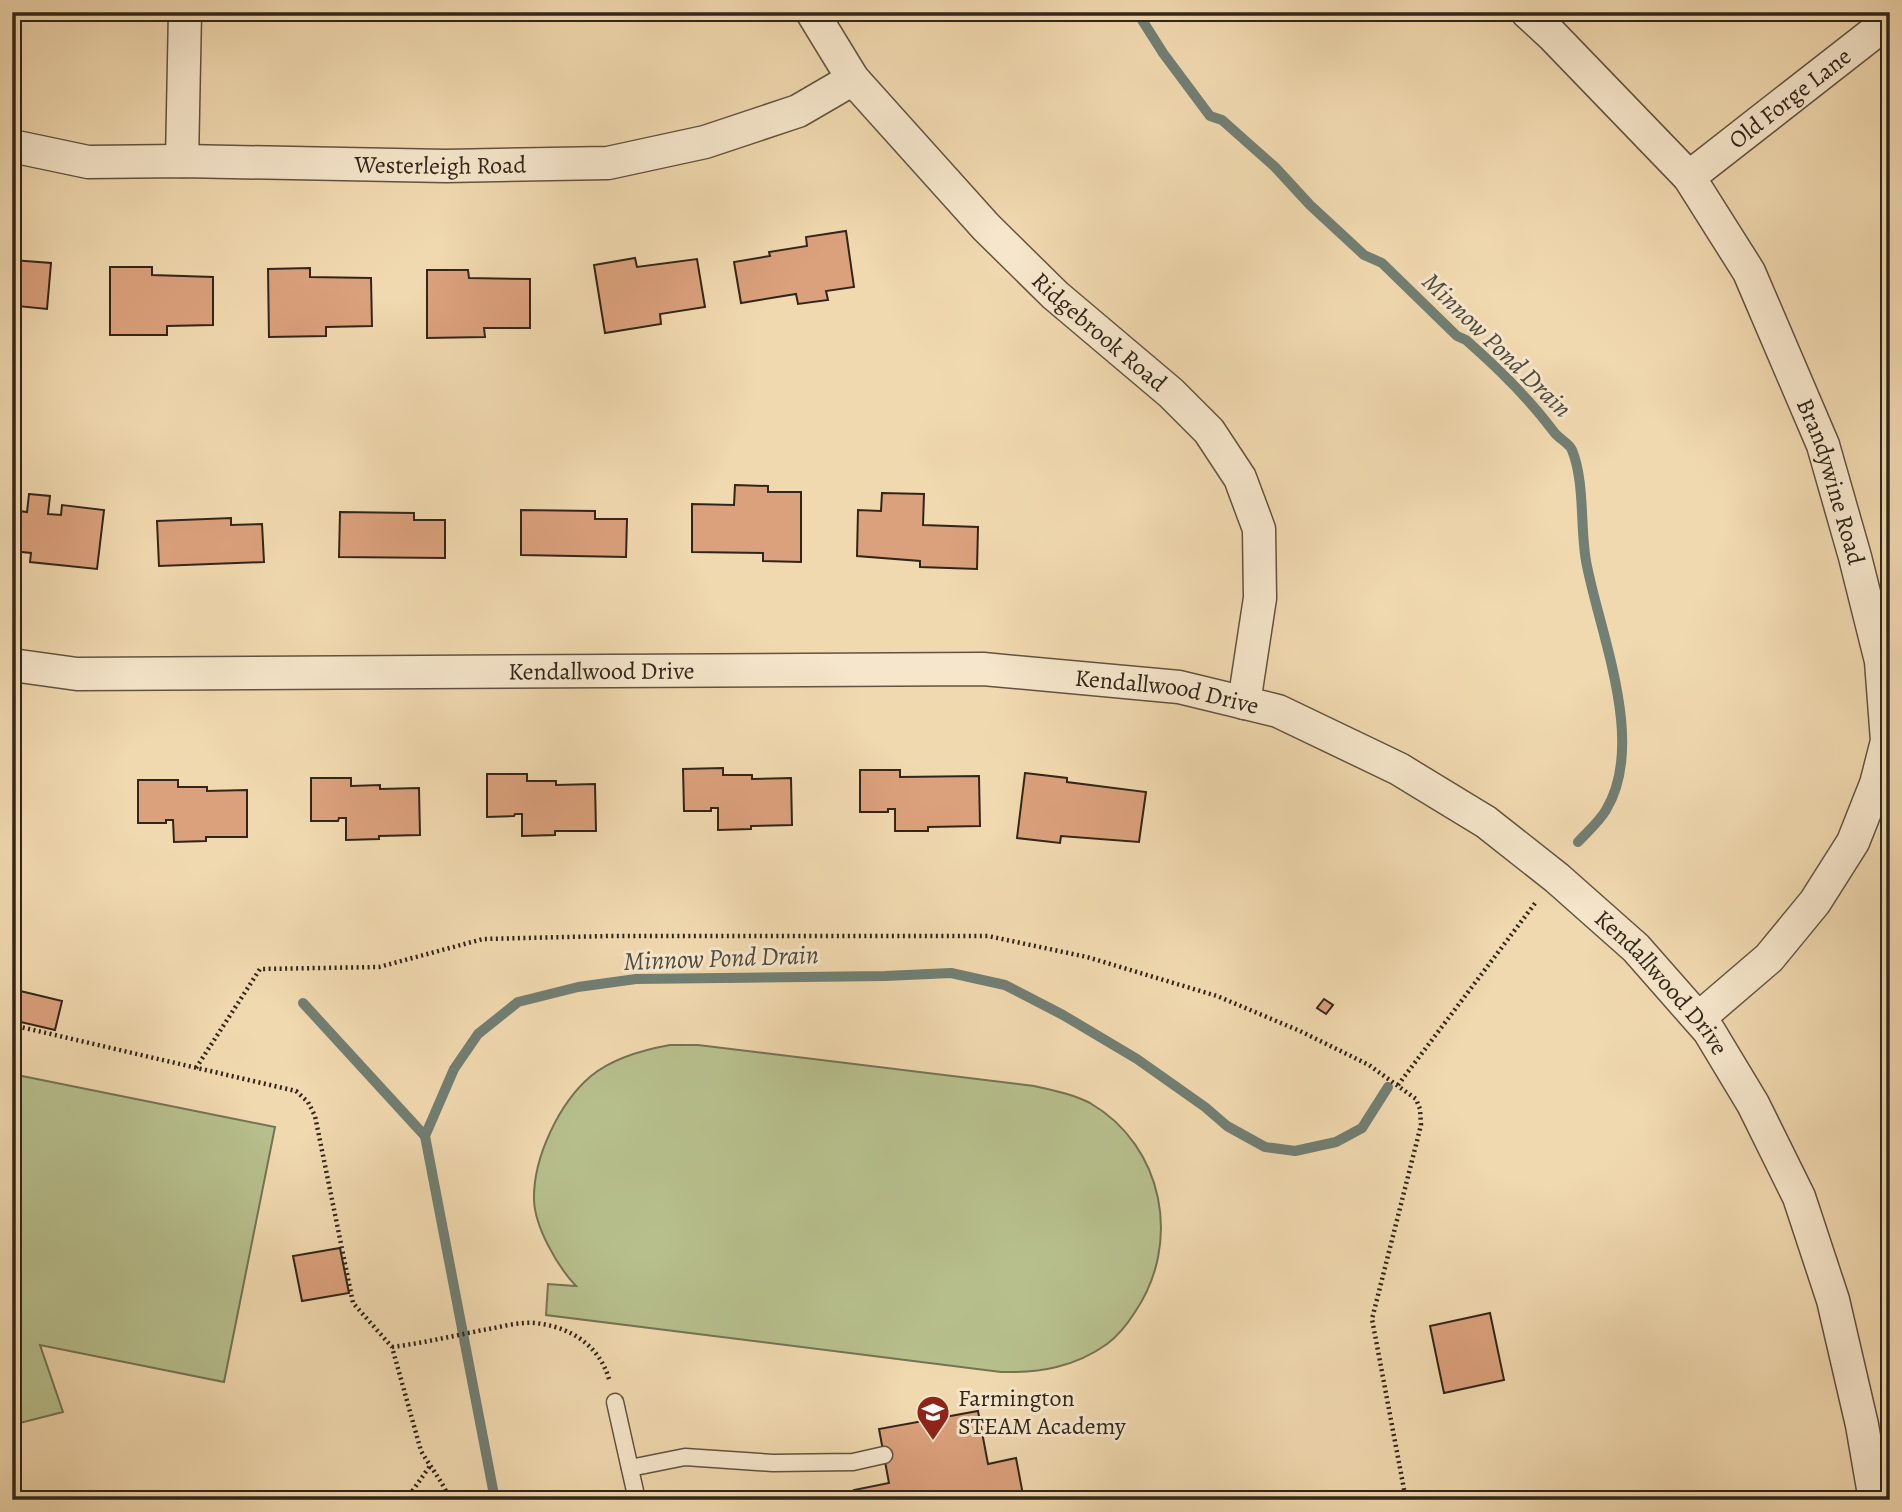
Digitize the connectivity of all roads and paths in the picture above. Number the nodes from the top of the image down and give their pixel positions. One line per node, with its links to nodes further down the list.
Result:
1 (186, 12): 7 (street)
2 (812, 12): 5 (street, Ridgebrook Road)
3 (1527, 12): 8 (street, Brandywine Road)
4 (1890, 20): 8 (street, Old Forge Lane)
5 (853, 79): 7 (street, Westerleigh Road); 10 (street, Ridgebrook Road)
6 (12, 146): 7 (street, Westerleigh Road)
7 (181, 161)
8 (1689, 177): 11 (street, Brandywine Road)
9 (12, 665): 10 (street, Kendallwood Drive)
10 (1244, 703): 12 (street, Kendallwood Drive)
11 (1888, 741): 13 (street, Brandywine Road)
12 (1558, 878): 13 (street, Kendallwood Drive); 16 (path)
13 (1699, 1018): 26 (street, Kendallwood Drive)
14 (12, 1025): 15 (path)
15 (196, 1068): 16 (path); 17 (path)
16 (1398, 1085): 25 (path)
17 (392, 1347): 18 (path); 20 (path)
18 (615, 1402): 21 (lane)
19 (884, 1455): 21 (lane)
20 (430, 1466): 22 (path); 23 (path)
21 (630, 1468): 24 (lane)
22 (406, 1500)
23 (450, 1500)
24 (637, 1500)
25 (1406, 1500)
26 (1875, 1500)

